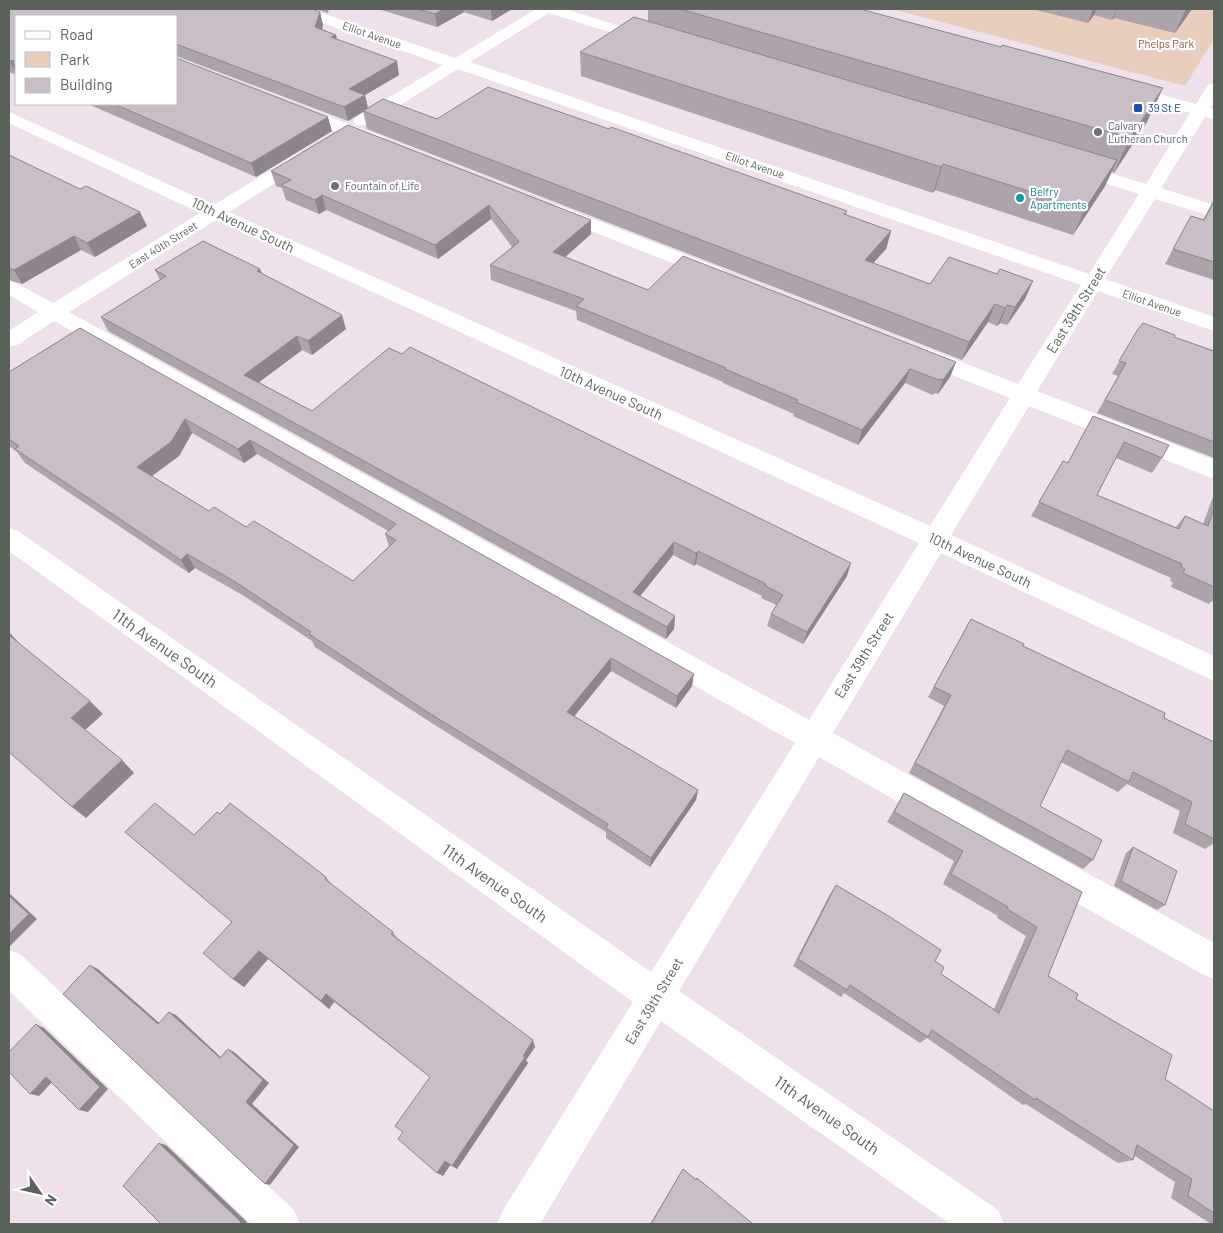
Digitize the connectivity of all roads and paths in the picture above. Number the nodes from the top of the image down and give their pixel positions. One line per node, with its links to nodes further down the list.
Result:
1 (296, 9): 5 (street, Elliot Avenue)
2 (546, 9): 5 (street)
3 (550, 9): 4 (street)
4 (662, 43)
5 (457, 64): 10 (street); 19 (street, Elliot Avenue)
6 (1110, 86): 8 (street)
7 (275, 101): 10 (street)
8 (1210, 104): 14 (street, East 39th Street)
9 (9, 117): 17 (street, 10th Avenue South)
10 (340, 135): 11 (street)
11 (398, 149)
12 (315, 150): 17 (street, East 40th Street)
13 (1056, 162): 14 (street)
14 (1150, 191): 16 (street); 19 (street, East 39th Street)
15 (537, 204): 18 (street)
16 (1214, 211)
17 (216, 212): 21 (street, East 40th Street); 28 (street, 10th Avenue South)
18 (732, 280)
19 (1094, 282): 22 (street, Elliot Avenue); 25 (street, East 39th Street)
20 (9, 287): 21 (street)
21 (54, 312): 23 (street, East 40th Street); 30 (street)
22 (1214, 324)
23 (9, 340)
24 (898, 345): 25 (street)
25 (1024, 395): 26 (street); 28 (street, East 39th Street)
26 (1214, 470)
27 (9, 538): 33 (street, 11th Avenue South)
28 (936, 540): 29 (street, 10th Avenue South); 30 (street, East 39th Street)
29 (1214, 669)
30 (813, 737): 31 (street); 33 (street, East 39th Street)
31 (1214, 962)
32 (9, 967): 34 (street)
33 (657, 997): 35 (street, East 39th Street); 36 (street, 11th Avenue South)
34 (280, 1224)
35 (517, 1224)
36 (984, 1224)

